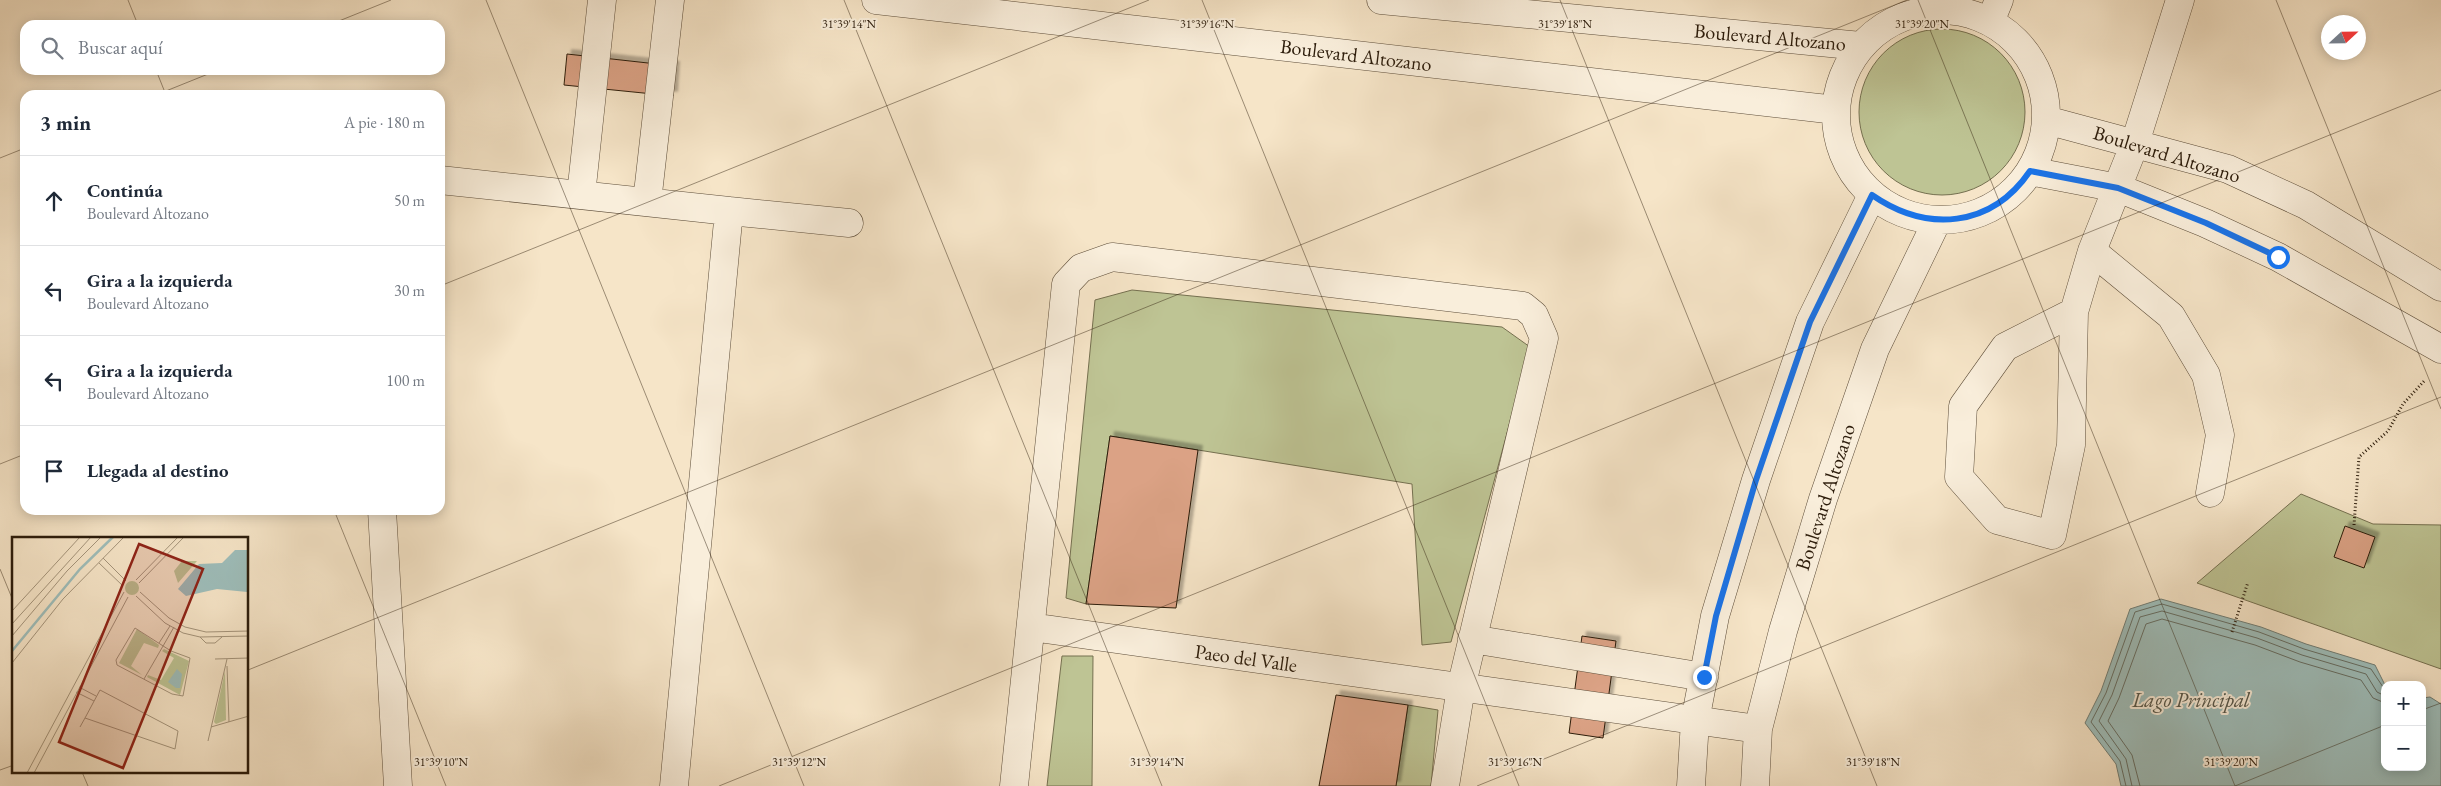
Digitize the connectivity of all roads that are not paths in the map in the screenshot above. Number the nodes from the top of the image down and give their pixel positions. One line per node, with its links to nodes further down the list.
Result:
1 (602, 0): 15 (street)
2 (670, 0): 17 (street)
3 (876, 0): 9 (street, Boulevard Altozano)
4 (1381, 0): 8 (street, Boulevard Altozano)
5 (2180, 0): 11 (street)
6 (1924, 6): 7 (street, Boulevard Altozano); 8 (street, Boulevard Altozano)
7 (1995, 11): 10 (street, Boulevard Altozano)
8 (1861, 46): 9 (street, Boulevard Altozano)
9 (1836, 110): 16 (street, Boulevard Altozano)
10 (2046, 120): 11 (street, Boulevard Altozano); 12 (street, Boulevard Altozano)
11 (2135, 143): 14 (street); 22 (street, Boulevard Altozano)
12 (2030, 171): 14 (street); 19 (street, Boulevard Altozano)
13 (445, 181): 15 (street)
14 (2118, 188): 21 (street); 24 (street)
15 (581, 195): 17 (street)
16 (1872, 195): 19 (street, Boulevard Altozano); 29 (street)
17 (647, 202): 18 (street)
18 (729, 210): 20 (street); 34 (street)
19 (1937, 220): 32 (street, Boulevard Altozano)
20 (848, 223)
21 (2092, 251): 23 (street); 25 (street)
22 (2441, 287)
23 (2074, 312): 23 (street)
24 (2441, 349)
25 (2210, 493)
26 (382, 515): 33 (street)
27 (1031, 627): 28 (street); 30 (street, Paeo del Valle); 35 (street)
28 (1472, 639): 29 (street); 30 (street)
29 (1704, 677): 31 (street)
30 (1461, 688): 31 (street, Paeo del Valle); 36 (street)
31 (1695, 721): 32 (street, Paeo del Valle); 37 (street)
32 (1758, 729): 38 (street, Boulevard Altozano)
33 (398, 786)
34 (674, 786)
35 (1014, 786)
36 (1445, 786)
37 (1691, 786)
38 (1755, 786)

